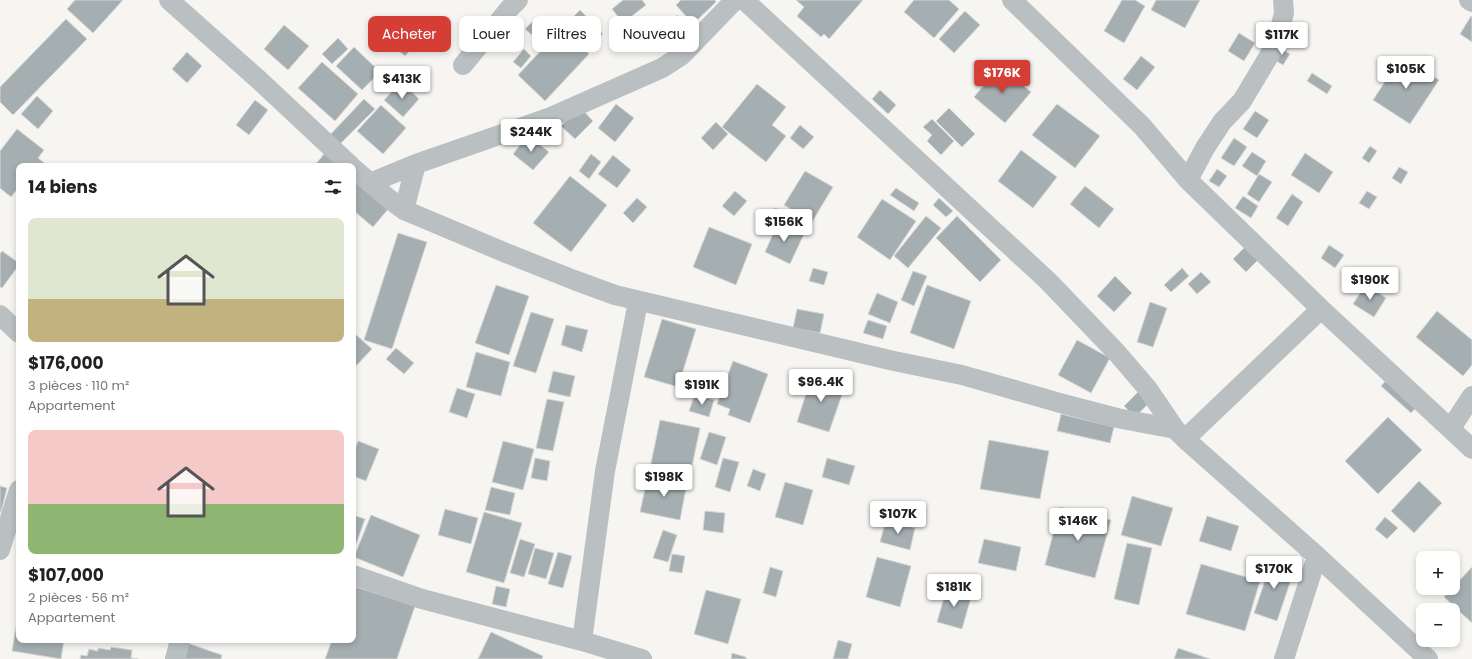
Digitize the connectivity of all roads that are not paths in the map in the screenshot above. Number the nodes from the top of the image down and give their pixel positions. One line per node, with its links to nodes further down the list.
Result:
1 (169, 0): 10 (street)
2 (518, 0): 9 (street)
3 (735, 0): 11 (street)
4 (744, 0): 22 (street)
5 (1012, 0): 13 (street)
6 (1283, 0): 13 (street)
7 (1469, 0): 8 (street)
8 (1472, 2)
9 (463, 65)
10 (348, 163)
11 (416, 164): 14 (street); 15 (street)
12 (356, 171): 14 (street)
13 (1188, 180): 17 (street)
14 (370, 183): 15 (street)
15 (404, 210): 16 (street)
16 (638, 302): 22 (street); 28 (street)
17 (1321, 309): 21 (street); 22 (street)
18 (0, 315): 19 (street)
19 (16, 329)
20 (1472, 396): 21 (street)
21 (1451, 428): 23 (street)
22 (1180, 434): 26 (street)
23 (1472, 449)
24 (16, 499): 25 (street)
25 (0, 550)
26 (1317, 556): 32 (street); 33 (street)
27 (356, 576): 28 (street)
28 (582, 641): 31 (street)
29 (179, 643): 30 (street)
30 (175, 659)
31 (642, 659)
32 (1284, 659)
33 (1428, 659)

